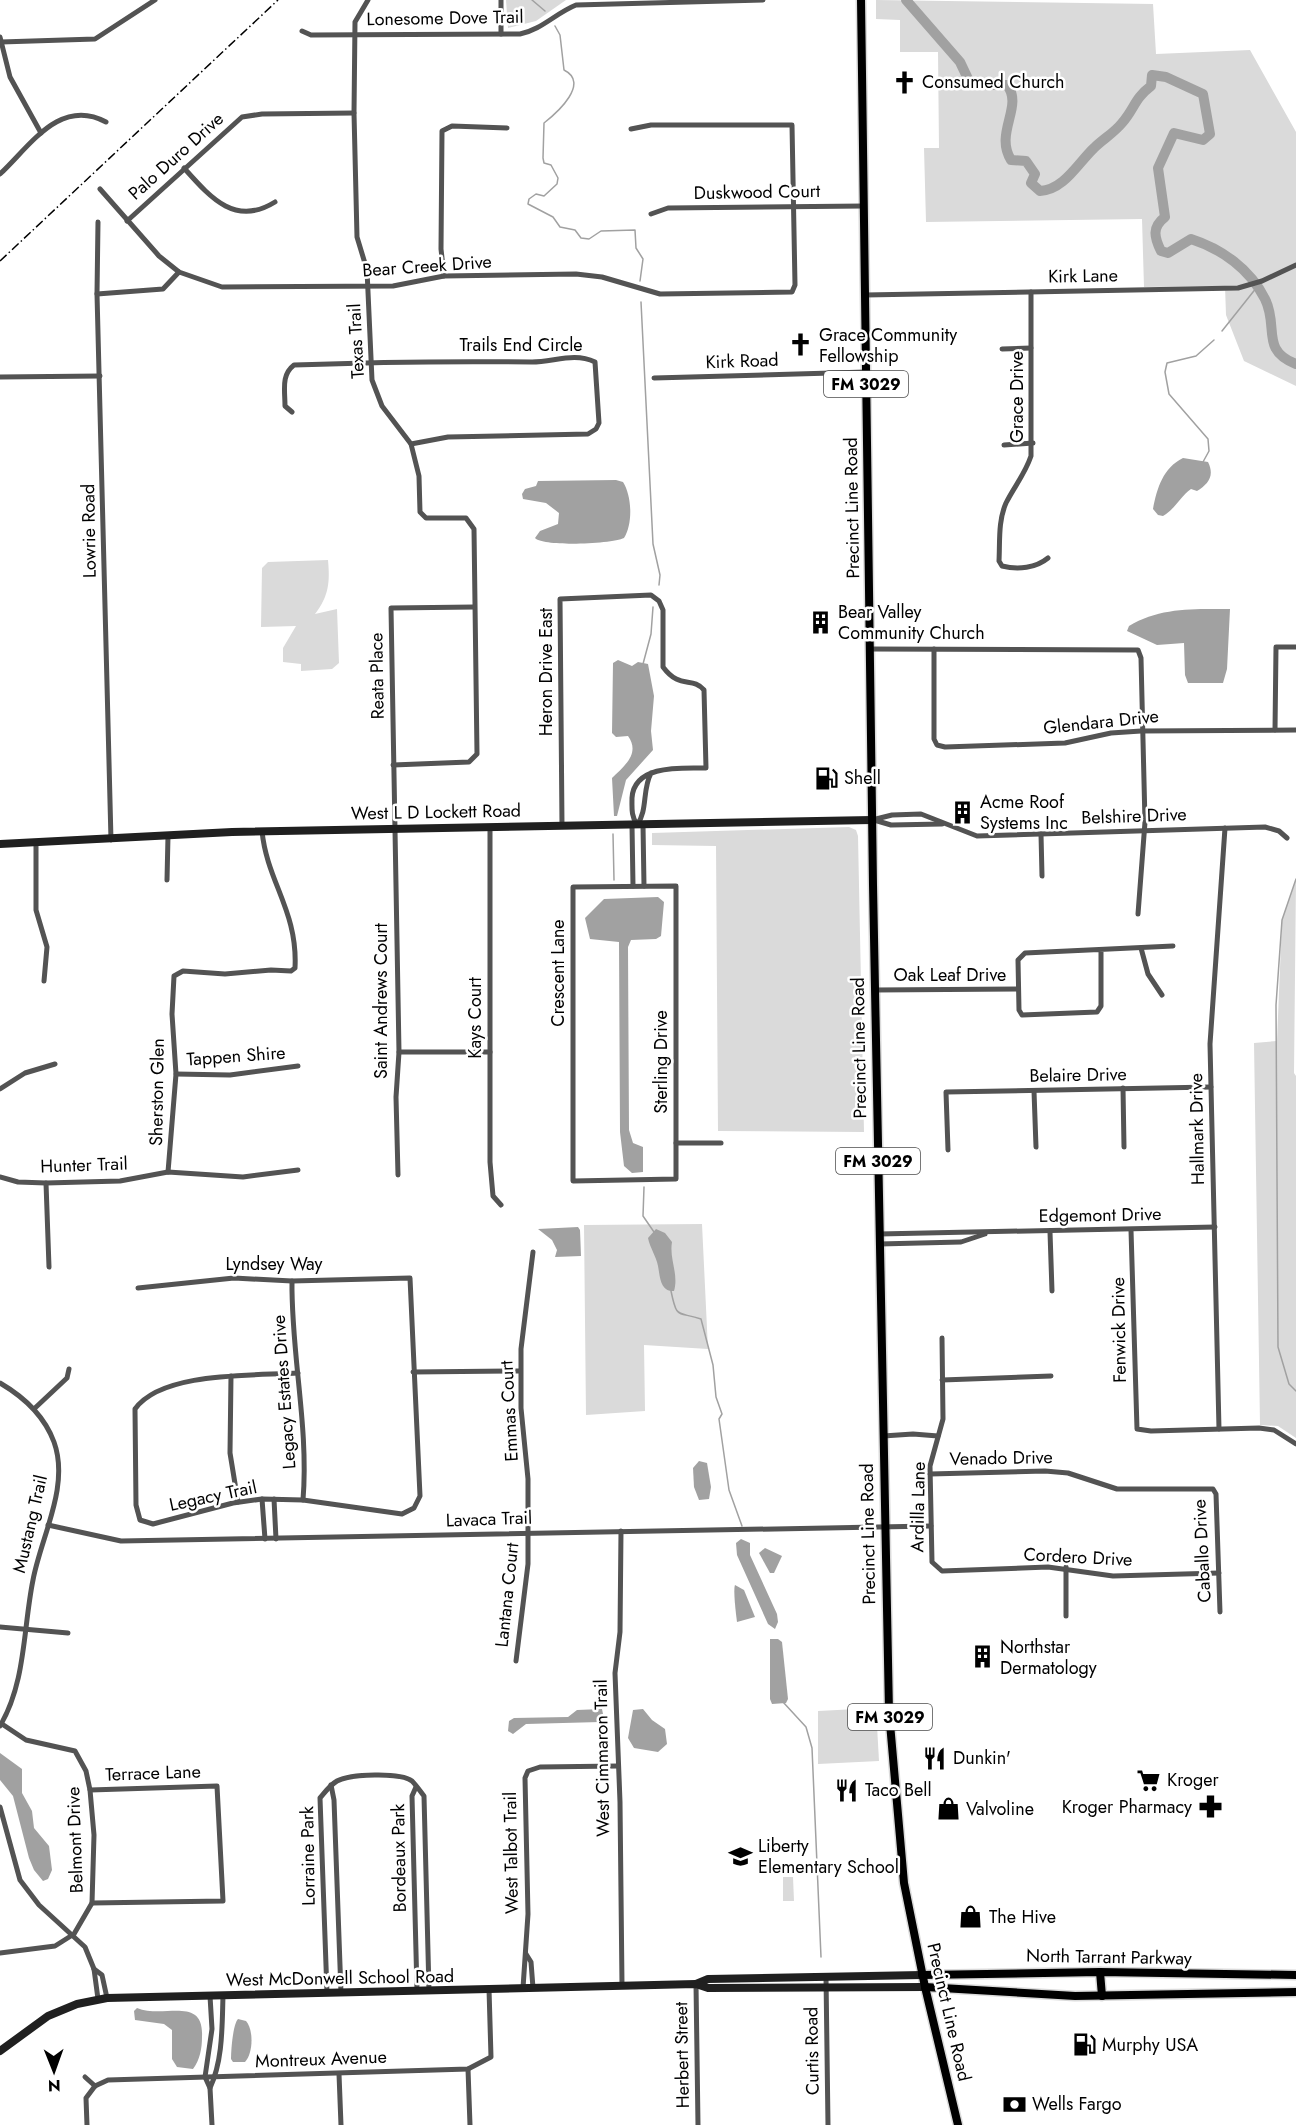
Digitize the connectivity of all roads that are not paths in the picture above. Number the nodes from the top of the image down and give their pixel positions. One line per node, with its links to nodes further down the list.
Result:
1 (155, 0): 9 (street)
2 (368, 0): 8 (street, Texas Trail)
3 (501, 0): 7 (street)
4 (763, 0): 7 (street, Lonesome Dove Trail)
5 (861, 0): 19 (main road, Precinct Line Road / FM 3029)
6 (302, 31): 8 (street, Lonesome Dove Trail)
7 (501, 34): 8 (street, Lonesome Dove Trail)
8 (356, 35): 10 (street, Texas Trail)
9 (1, 40): 14 (street)
10 (354, 113): 15 (street, Palo Duro Drive); 27 (street, Texas Trail)
11 (106, 122): 14 (street)
12 (507, 128): 26 (street)
13 (631, 129): 20 (street)
14 (41, 133): 16 (street)
15 (184, 168): 18 (street); 22 (street, Palo Duro Drive)
16 (0, 174)
17 (100, 189): 22 (street, Bear Creek Drive)
18 (275, 202)
19 (864, 206): 20 (street, Duskwood Court); 30 (main road, Precinct Line Road / FM 3029)
20 (794, 207): 21 (street, Duskwood Court); 26 (street, Bear Creek Drive)
21 (651, 214)
22 (127, 221): 25 (street, Bear Creek Drive)
23 (98, 222): 29 (street, Lowrie Road)
24 (1296, 265): 28 (street, Kirk Lane)
25 (179, 272): 27 (street, Bear Creek Drive); 29 (street)
26 (444, 276): 27 (street, Bear Creek Drive)
27 (368, 286): 33 (street, Texas Trail)
28 (1031, 292): 30 (street, Kirk Lane); 31 (street, Grace Drive)
29 (97, 294): 35 (street, Lowrie Road)
30 (865, 295): 34 (main road, Precinct Line Road / FM 3029)
31 (1031, 348): 32 (street); 39 (street, Grace Drive)
32 (1002, 349)
33 (371, 363): 38 (street); 40 (street, Texas Trail); 40 (street, Trails End Circle)
34 (866, 372): 37 (street, Kirk Road); 45 (main road, Precinct Line Road / FM 3029)
35 (100, 376): 36 (street); 64 (street, Lowrie Road)
36 (0, 377)
37 (654, 378)
38 (291, 412)
39 (1033, 443): 41 (street); 42 (street, Grace Drive)
40 (411, 444): 43 (street, Texas Trail)
41 (1004, 445)
42 (1048, 558)
43 (474, 607): 50 (street, Texas Trail); 50 (street, Reata Place)
44 (1296, 647): 48 (street)
45 (870, 649): 46 (street); 52 (main road, Precinct Line Road / FM 3029)
46 (934, 649): 47 (street); 47 (street, Glendara Drive)
47 (1142, 730): 48 (street, Glendara Drive); 59 (street)
48 (1275, 730): 49 (street, Glendara Drive)
49 (1296, 730)
50 (393, 765): 57 (street, Reata Place)
51 (651, 773): 53 (street, Heron Drive East); 54 (street); 54 (street)
52 (873, 820): 54 (main road, West L D Lockett Road); 55 (street, Belshire Drive); 55 (street, Belshire Drive); 77 (main road, Precinct Line Road / FM 3029)
53 (562, 825): 54 (main road, West L D Lockett Road); 56 (main road, West L D Lockett Road)
54 (638, 825): 69 (street); 70 (street)
55 (944, 825): 61 (street, Belshire Drive)
56 (490, 826): 57 (main road, West L D Lockett Road); 80 (street, Kays Court)
57 (395, 827): 60 (main road, West L D Lockett Road); 79 (street, Saint Andrews Court)
58 (1226, 828): 59 (street, Belshire Drive); 63 (street, Belshire Drive); 84 (street, Hallmark Drive)
59 (1144, 830): 61 (street, Belshire Drive); 71 (street)
60 (262, 831): 62 (main road, West L D Lockett Road); 83 (street, Sherston Glen)
61 (1041, 834): 67 (street)
62 (168, 836): 64 (main road, West L D Lockett Road); 68 (street)
63 (1287, 838)
64 (111, 840): 65 (main road, West L D Lockett Road)
65 (36, 843): 66 (main road, West L D Lockett Road); 75 (street)
66 (0, 844)
67 (1042, 876)
68 (168, 880)
69 (633, 886): 70 (street, Sterling Drive); 97 (street, Crescent Lane)
70 (644, 886): 88 (street, Sterling Drive)
71 (1138, 914)
72 (1173, 946): 73 (street, Oak Leaf Drive)
73 (1141, 948): 74 (street, Oak Leaf Drive); 78 (street)
74 (1101, 951): 76 (street, Oak Leaf Drive); 76 (street)
75 (44, 981)
76 (1018, 989): 77 (street, Oak Leaf Drive)
77 (875, 990): 104 (main road, Precinct Line Road / FM 3029)
78 (1162, 995)
79 (399, 1052): 80 (street); 95 (street, Saint Andrews Court)
80 (490, 1052): 99 (street, Kays Court)
81 (55, 1064): 86 (street)
82 (298, 1066): 83 (street, Tappen Shire)
83 (176, 1074): 94 (street, Sherston Glen)
84 (1211, 1087): 85 (street, Belaire Drive); 100 (street, Hallmark Drive)
85 (1123, 1088): 87 (street, Belaire Drive); 91 (street)
86 (0, 1089)
87 (1035, 1091): 90 (street); 92 (street, Belaire Drive)
88 (676, 1143): 89 (street); 97 (street, Sterling Drive)
89 (720, 1143)
90 (1036, 1147)
91 (1124, 1147)
92 (948, 1150)
93 (298, 1170): 94 (street, Hunter Trail)
94 (168, 1172): 98 (street, Hunter Trail)
95 (398, 1175)
96 (0, 1177): 98 (street, Hunter Trail)
97 (573, 1180)
98 (46, 1183): 107 (street)
99 (501, 1205)
100 (1215, 1227): 101 (street, Edgemont Drive); 122 (street, Hallmark Drive)
101 (1131, 1230): 102 (street, Edgemont Drive); 122 (street, Fenwick Drive)
102 (1050, 1232): 103 (street, Edgemont Drive); 111 (street)
103 (986, 1233): 104 (street, Edgemont Drive); 105 (street, Edgemont Drive)
104 (879, 1234): 105 (main road, Precinct Line Road / FM 3029)
105 (879, 1244): 123 (main road, Precinct Line Road / FM 3029)
106 (533, 1252): 114 (street, Emmas Court)
107 (49, 1267)
108 (410, 1278): 109 (street, Lyndsey Way); 115 (street, Legacy Trail)
109 (292, 1281): 110 (street, Lyndsey Way); 116 (street, Legacy Estates Drive)
110 (138, 1288)
111 (1052, 1291)
112 (942, 1338): 119 (street, Ardilla Lane)
113 (69, 1369): 121 (street)
114 (520, 1371): 115 (street); 136 (street, Emmas Court)
115 (413, 1372): 130 (street, Legacy Trail)
116 (298, 1373): 117 (street, Legacy Trail); 130 (street, Legacy Estates Drive)
117 (231, 1376): 131 (street); 131 (street, Legacy Trail)
118 (1051, 1376): 119 (street)
119 (942, 1380): 124 (street, Ardilla Lane)
120 (0, 1383): 121 (street, Mustang Trail)
121 (34, 1408): 132 (street, Mustang Trail)
122 (1219, 1429): 125 (street)
123 (883, 1436): 124 (street); 133 (main road, Precinct Line Road / FM 3029)
124 (938, 1436): 126 (street, Ardilla Lane)
125 (1296, 1444)
126 (930, 1474): 127 (street, Venado Drive); 134 (street, Ardilla Lane)
127 (1213, 1490): 141 (street, Caballo Drive)
128 (262, 1499): 129 (street, Legacy Trail); 131 (street, Legacy Trail); 137 (street)
129 (274, 1499): 130 (street, Legacy Trail); 138 (street)
130 (303, 1500)
131 (238, 1502)
132 (48, 1525): 137 (street, Lavaca Trail); 145 (street, Mustang Trail)
133 (885, 1527): 134 (street, Lavaca Trail); 135 (street, Lavaca Trail); 163 (main road, Precinct Line Road / FM 3029)
134 (931, 1527): 140 (street, Ardilla Lane)
135 (621, 1531): 136 (street, Lavaca Trail); 149 (street, West Cimmaron Trail)
136 (528, 1532): 138 (street, Lavaca Trail); 147 (street, Lantana Court)
137 (265, 1539): 138 (street, Lavaca Trail)
138 (276, 1539)
139 (1066, 1567): 140 (street, Cordero Drive); 141 (street, Cordero Drive); 143 (street)
140 (937, 1568)
141 (1219, 1573): 142 (street, Caballo Drive)
142 (1220, 1612)
143 (1066, 1616)
144 (0, 1627): 145 (street)
145 (27, 1629): 146 (street); 148 (street, Mustang Trail)
146 (68, 1633)
147 (516, 1661)
148 (1, 1725): 152 (street, Belmont Drive)
149 (618, 1766): 157 (street, West Talbot Trail); 168 (street, West Cimmaron Trail)
150 (331, 1785): 151 (street); 160 (street, Lorraine Park); 161 (street, Lorraine Park)
151 (416, 1787): 158 (street, Bordeaux Park); 159 (street, Bordeaux Park)
152 (90, 1790): 154 (street, Belmont Drive); 154 (street, Terrace Lane)
153 (0, 1807): 155 (street)
154 (92, 1903): 155 (street, Belmont Drive)
155 (74, 1934): 156 (street); 183 (street)
156 (0, 1953)
157 (526, 1954): 171 (street, West Talbot Trail); 172 (street, West Talbot Trail)
158 (416, 1961): 159 (street); 174 (street, Bordeaux Park)
159 (428, 1961): 175 (street, Bordeaux Park)
160 (339, 1965): 161 (street); 179 (street, Lorraine Park)
161 (326, 1966): 178 (street, Lorraine Park)
162 (1100, 1972): 163 (main road, North Tarrant Parkway); 164 (main road, North Tarrant Parkway); 182 (main road)
163 (922, 1975): 166 (main road, West McDonwell School Road); 170 (main road, Precinct Line Road / FM 3029)
164 (1276, 1975): 165 (main road, North Tarrant Parkway); 176 (main road)
165 (1296, 1975)
166 (826, 1977): 167 (main road, West McDonwell School Road); 169 (street, Curtis Road)
167 (696, 1984): 168 (main road, West McDonwell School Road); 169 (main road, West McDonwell School Road); 196 (street, Herbert Street)
168 (622, 1985): 172 (main road, West McDonwell School Road)
169 (826, 1987): 170 (main road, West McDonwell School Road); 197 (street, Curtis Road)
170 (925, 1987): 182 (main road, North Tarrant Parkway); 198 (main road, Precinct Line Road / FM 3029)
171 (522, 1988): 172 (main road, West McDonwell School Road); 173 (main road, West McDonwell School Road)
172 (533, 1988)
173 (489, 1989): 175 (main road, West McDonwell School Road); 185 (street)
174 (417, 1991): 175 (main road, West McDonwell School Road); 179 (main road, West McDonwell School Road)
175 (429, 1991)
176 (1275, 1992): 177 (main road, North Tarrant Parkway); 182 (main road, North Tarrant Parkway)
177 (1296, 1992)
178 (327, 1993): 179 (main road, West McDonwell School Road); 181 (main road, West McDonwell School Road)
179 (341, 1993)
180 (210, 1996): 181 (main road, West McDonwell School Road); 183 (main road, West McDonwell School Road); 189 (street)
181 (223, 1996): 188 (street)
182 (1102, 1996)
183 (103, 1999): 184 (main road, West McDonwell School Road)
184 (0, 2050)
185 (468, 2069): 186 (street, Montreux Avenue); 195 (street)
186 (339, 2074): 188 (street, Montreux Avenue); 194 (street)
187 (85, 2077): 190 (street)
188 (215, 2077): 189 (street, Montreux Avenue); 191 (street)
189 (206, 2078): 190 (street, Montreux Avenue); 191 (street)
190 (95, 2086): 192 (street)
191 (210, 2088): 193 (street)
192 (87, 2125)
193 (212, 2125)
194 (341, 2125)
195 (470, 2125)
196 (698, 2125)
197 (828, 2125)
198 (958, 2125)

